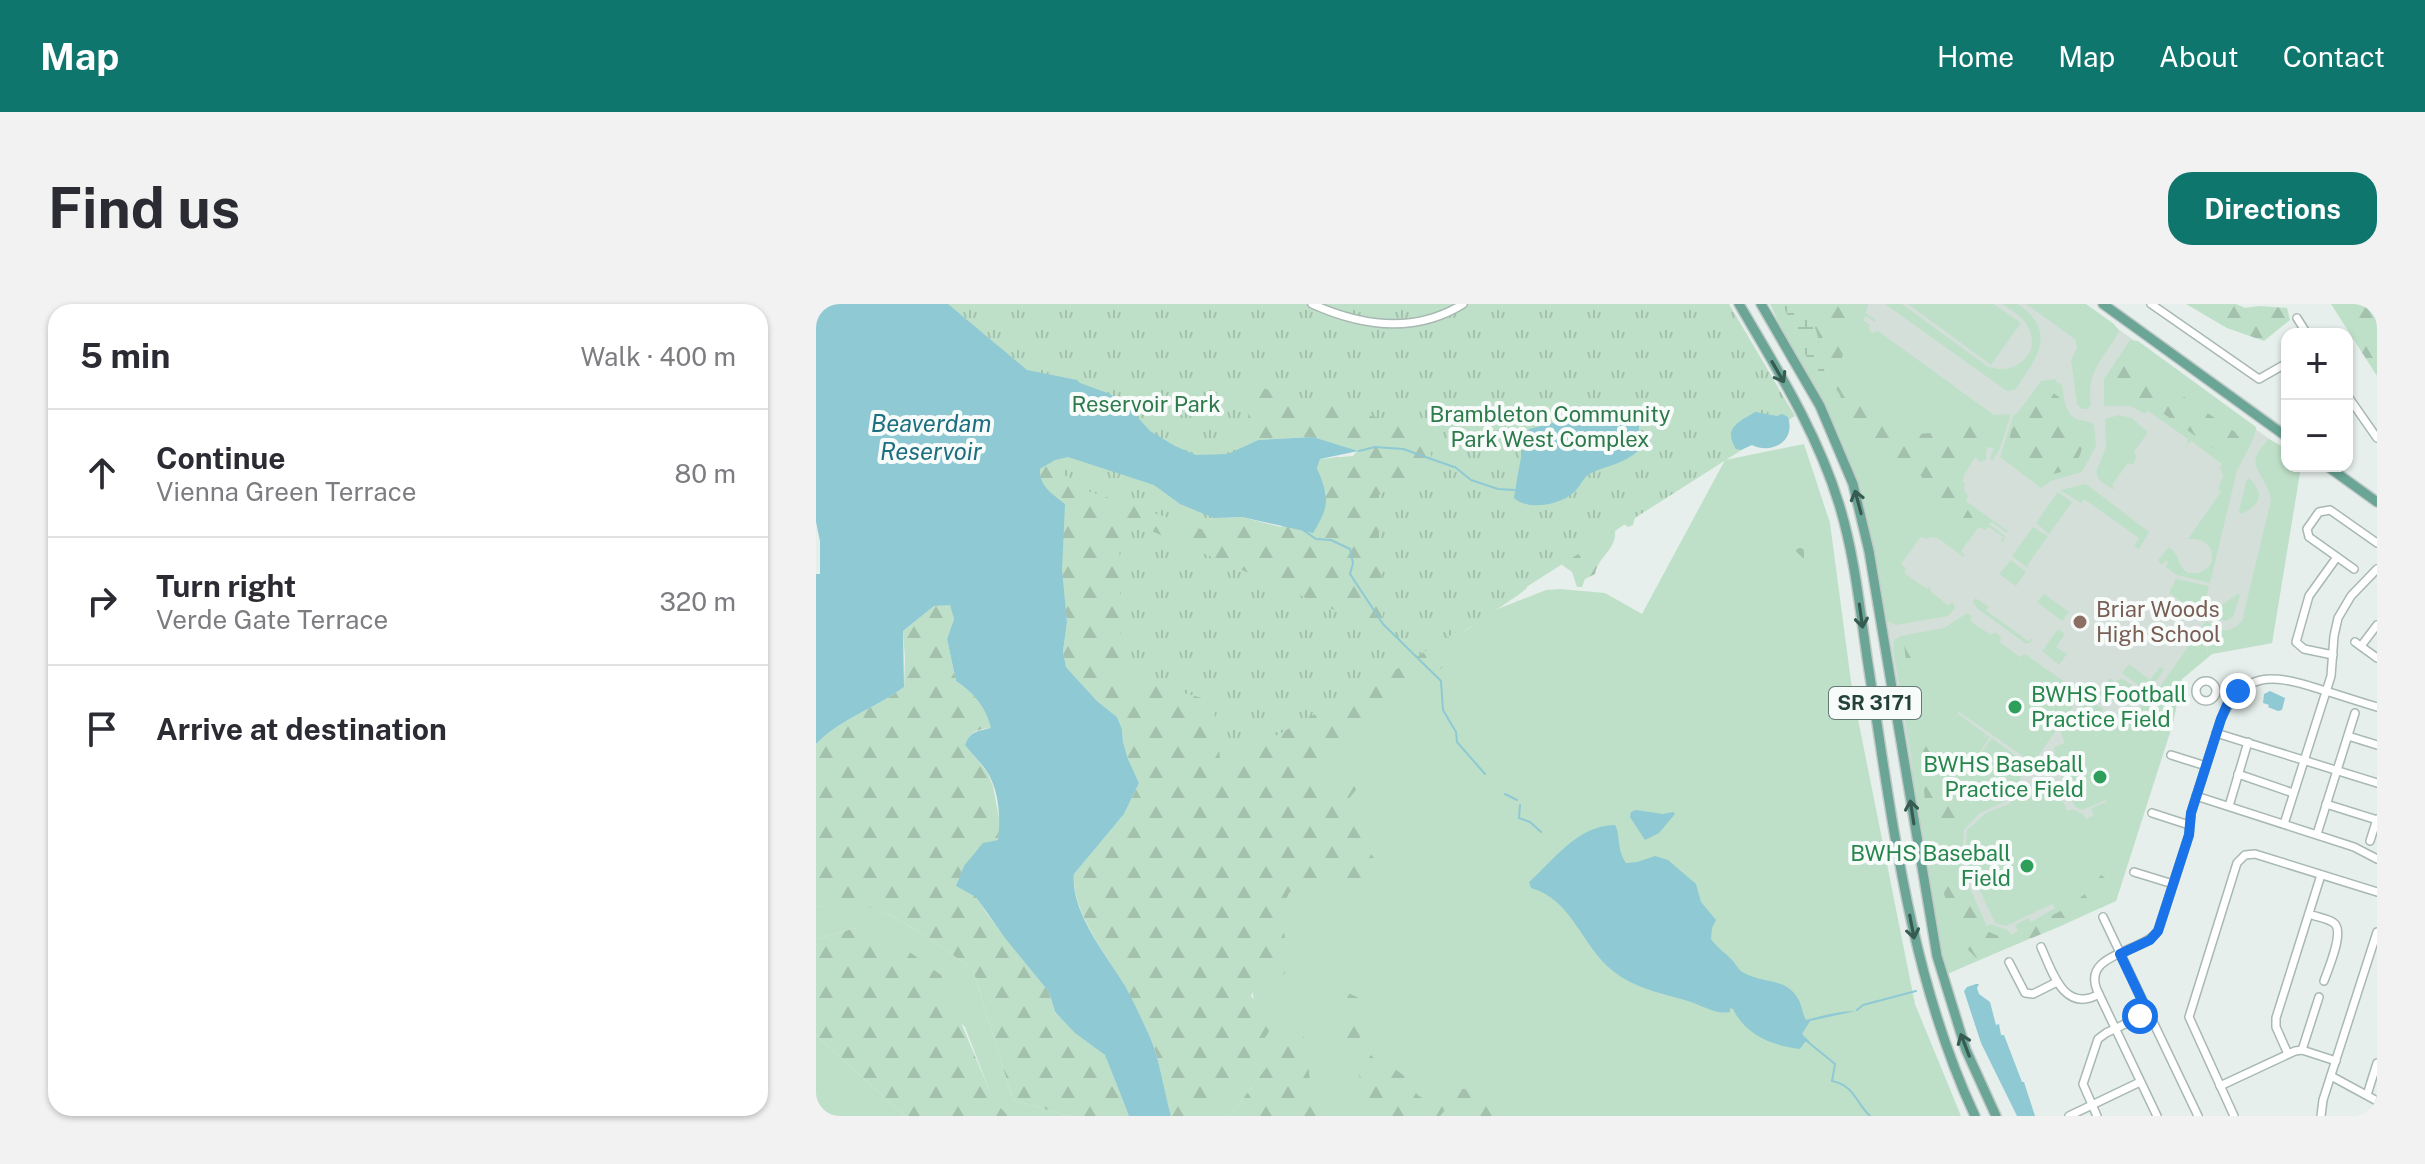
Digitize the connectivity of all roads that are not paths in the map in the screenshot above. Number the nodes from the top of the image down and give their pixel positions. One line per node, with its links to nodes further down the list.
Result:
1 (1312, 304): 2 (street)
2 (1463, 304)
3 (1739, 304): 75 (main road, SR 3171, one-way to 75)
4 (1761, 304): 76 (main road, SR 3171, one-way to 4)
5 (2103, 304): 11 (main road)
6 (2151, 304): 9 (street)
7 (2297, 318): 8 (street)
8 (2303, 328)
9 (2281, 366)
10 (2349, 400): 12 (street)
11 (2281, 433)
12 (2377, 438)
13 (2335, 472): 14 (main road)
14 (2377, 502)
15 (2377, 543): 16 (street)
16 (2337, 557): 17 (street); 20 (street)
17 (2354, 569)
18 (2377, 569): 20 (street)
19 (2377, 625): 21 (street)
20 (2333, 655): 22 (street)
21 (2377, 658)
22 (2327, 691): 24 (street); 25 (street); 32 (street)
23 (2215, 696): 24 (street)
24 (2227, 705): 27 (street)
25 (2377, 706)
26 (2355, 713): 28 (street)
27 (2216, 733): 29 (street); 33 (street)
28 (2348, 736): 30 (street); 34 (street)
29 (2248, 742): 32 (street); 35 (street)
30 (2377, 745)
31 (2171, 755): 33 (street)
32 (2304, 760): 34 (street); 37 (street)
33 (2206, 766): 38 (street)
34 (2337, 770): 36 (street); 39 (street)
35 (2238, 774): 37 (street); 40 (street)
36 (2377, 783)
37 (2293, 793): 43 (street)
38 (2196, 796): 40 (street); 44 (street)
39 (2326, 804): 42 (street); 45 (street)
40 (2229, 806): 43 (street)
41 (2152, 813): 44 (street)
42 (2377, 819): 46 (street)
43 (2284, 824): 45 (street)
44 (2189, 825): 50 (street)
45 (2317, 834): 47 (street)
46 (2370, 841)
47 (2377, 859)
48 (2134, 872): 50 (street)
49 (2321, 875): 51 (street); 52 (street); 70 (street)
50 (2173, 884): 56 (street)
51 (2377, 892)
52 (2309, 914): 58 (street); 65 (street)
53 (2103, 917): 56 (street)
54 (2377, 934): 66 (street)
55 (2041, 947): 59 (street)
56 (2120, 954): 60 (street); 62 (street)
57 (2009, 962): 59 (street)
58 (2324, 981)
59 (2057, 982): 60 (street)
60 (2099, 994): 63 (street)
61 (2319, 997): 64 (street)
62 (2148, 1013): 63 (street); 80 (street)
63 (2115, 1028): 69 (street); 73 (street)
64 (2302, 1050): 65 (street); 66 (street)
65 (2288, 1054): 70 (street)
66 (2336, 1061): 68 (street)
67 (2377, 1063): 71 (street)
68 (2331, 1076): 71 (street); 74 (street)
69 (2140, 1082): 73 (street); 79 (street)
70 (2220, 1086): 81 (street)
71 (2367, 1095): 72 (street)
72 (2377, 1101)
73 (2092, 1105): 77 (street); 78 (street)
74 (2323, 1115)
75 (1975, 1116)
76 (1996, 1116)
77 (2069, 1116)
78 (2097, 1116)
79 (2157, 1116)
80 (2198, 1116)
81 (2234, 1116)

